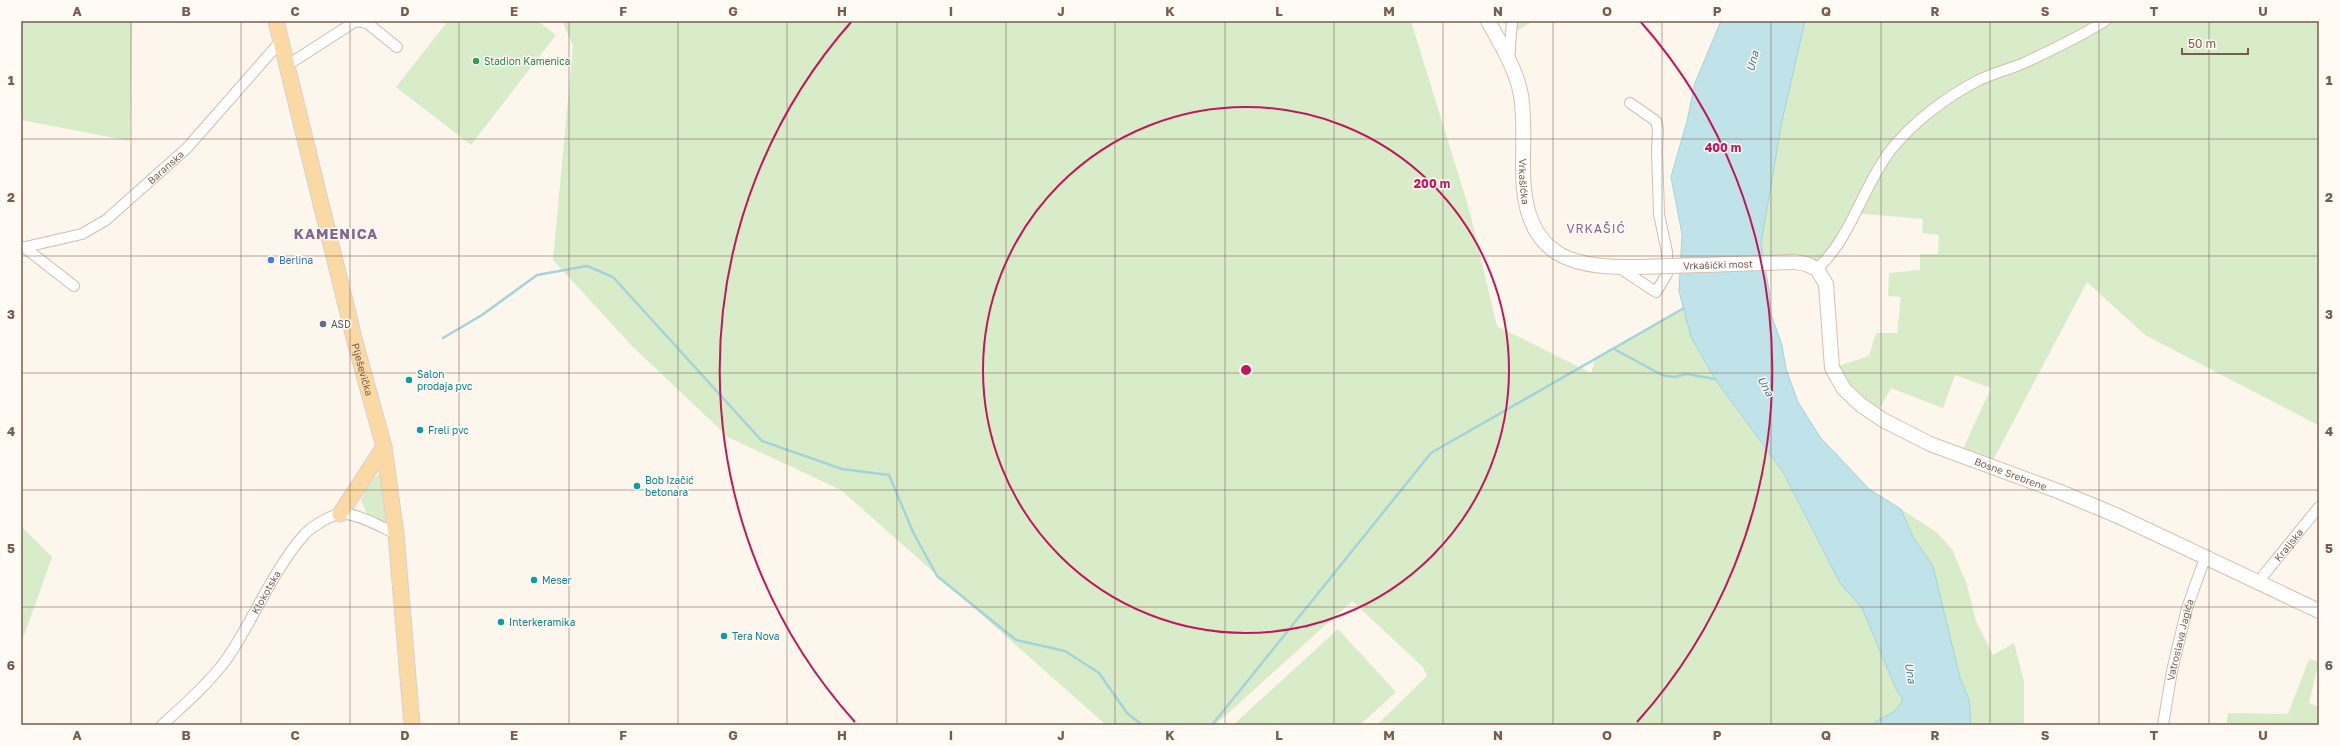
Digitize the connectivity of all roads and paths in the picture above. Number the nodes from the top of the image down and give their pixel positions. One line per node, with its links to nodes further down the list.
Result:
1 (356, 21): 7 (street); 9 (street)
2 (1488, 21): 8 (street, Vrkašićka)
3 (1512, 21): 8 (street)
4 (2105, 21): 14 (street)
5 (279, 22): 6 (main road, Plješevička)
6 (280, 42): 9 (main road, Plješevička); 11 (street, Baranska)
7 (397, 47)
8 (1509, 61): 12 (street, Vrkašićka)
9 (286, 66): 16 (main road, Plješevička)
10 (1630, 103): 12 (street)
11 (23, 247): 15 (street)
12 (1618, 267): 13 (street, Vrkašićka)
13 (1640, 267): 14 (street, Vrkašićki most, bridge)
14 (1817, 269): 20 (street, Bosne Srebrene)
15 (74, 286)
16 (384, 448): 18 (main road); 19 (main road, Plješevička)
17 (2319, 507): 21 (street, Kraljska)
18 (340, 514): 19 (street); 23 (street, Klokotska)
19 (396, 534): 24 (main road, Plješevička)
20 (2205, 558): 21 (street, Bosne Srebrene); 25 (street, Vatroslava Jagića)
21 (2258, 582): 22 (street, Bosne Srebrene)
22 (2319, 612)
23 (162, 725)
24 (412, 725)
25 (2163, 725)

